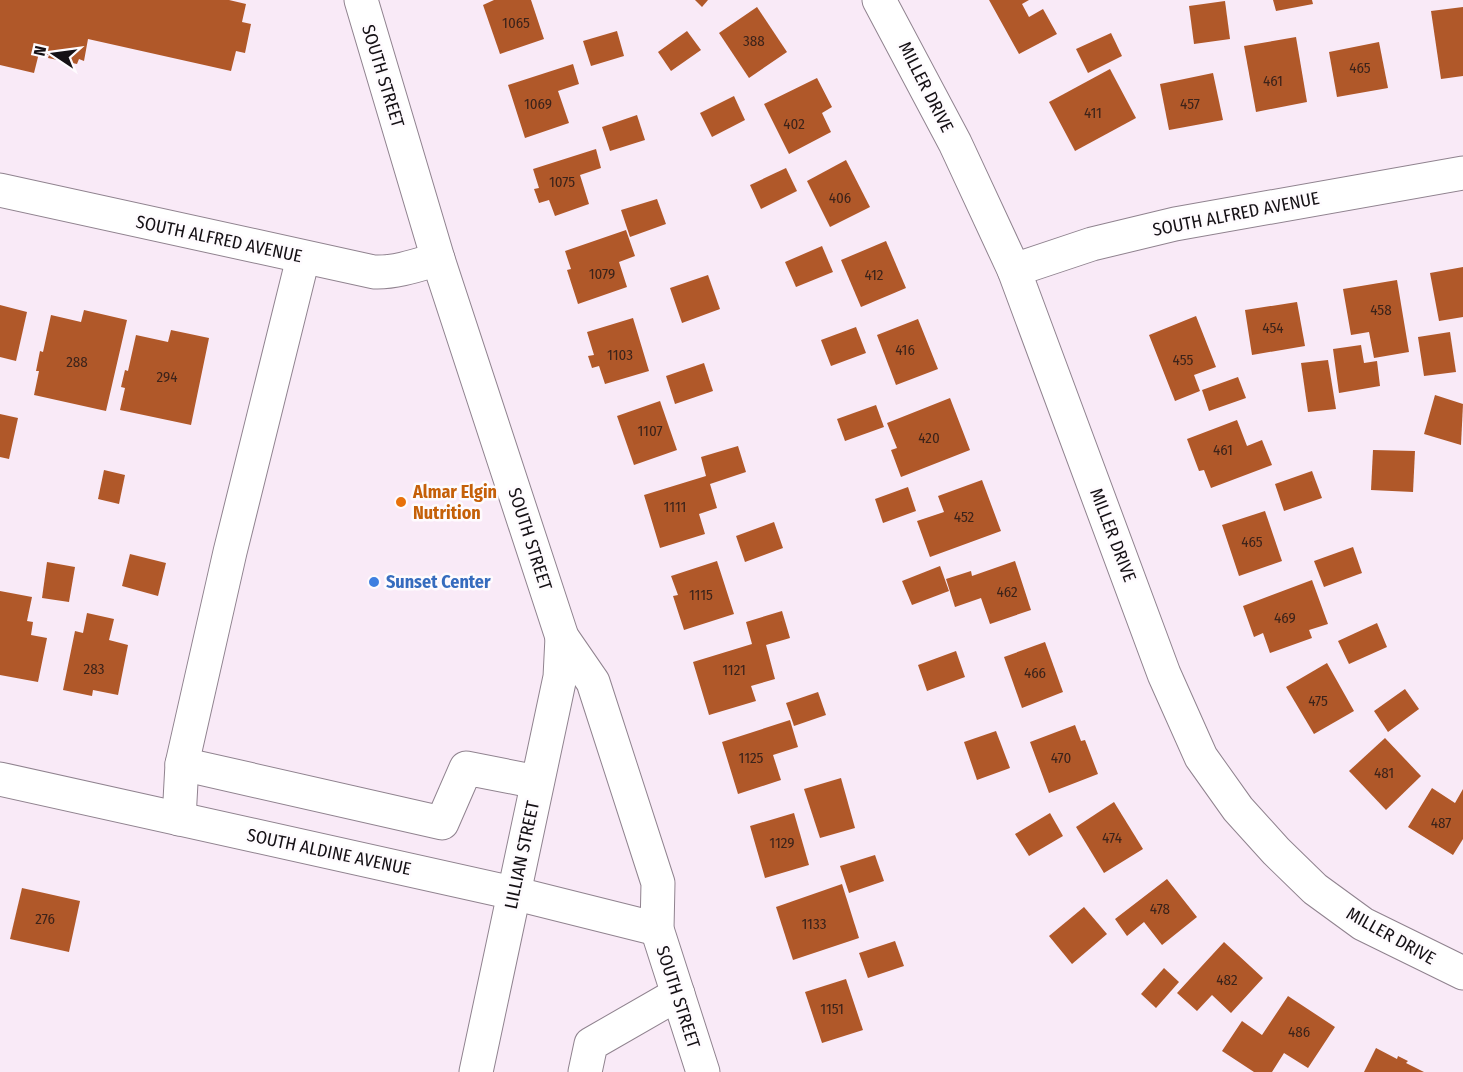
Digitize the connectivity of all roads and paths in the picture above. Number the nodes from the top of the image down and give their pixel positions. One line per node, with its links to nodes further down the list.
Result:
1 (361, 0): 6 (street, SOUTH STREET)
2 (879, 0): 7 (street, MILLER DRIVE)
3 (1463, 173): 7 (street, SOUTH ALFRED AVENUE)
4 (0, 190): 5 (street, SOUTH ALFRED AVENUE)
5 (303, 258): 6 (street, SOUTH ALFRED AVENUE); 9 (street)
6 (438, 259): 8 (street, SOUTH STREET)
7 (1014, 270): 17 (street, MILLER DRIVE)
8 (562, 637): 11 (street, LILLIAN STREET); 16 (street, SOUTH STREET)
9 (182, 764): 12 (street); 13 (street)
10 (0, 779): 12 (street, SOUTH ALDINE AVENUE)
11 (537, 782): 13 (street); 15 (street, LILLIAN STREET)
12 (179, 819): 14 (street, SOUTH ALDINE AVENUE)
13 (442, 824): 14 (street)
14 (432, 875): 15 (street, SOUTH ALDINE AVENUE)
15 (513, 893): 16 (street, SOUTH ALDINE AVENUE); 19 (street, LILLIAN STREET)
16 (657, 929): 18 (street, SOUTH STREET)
17 (1463, 974)
18 (678, 994): 20 (street); 21 (street, SOUTH STREET)
19 (476, 1072)
20 (585, 1072)
21 (703, 1072)

